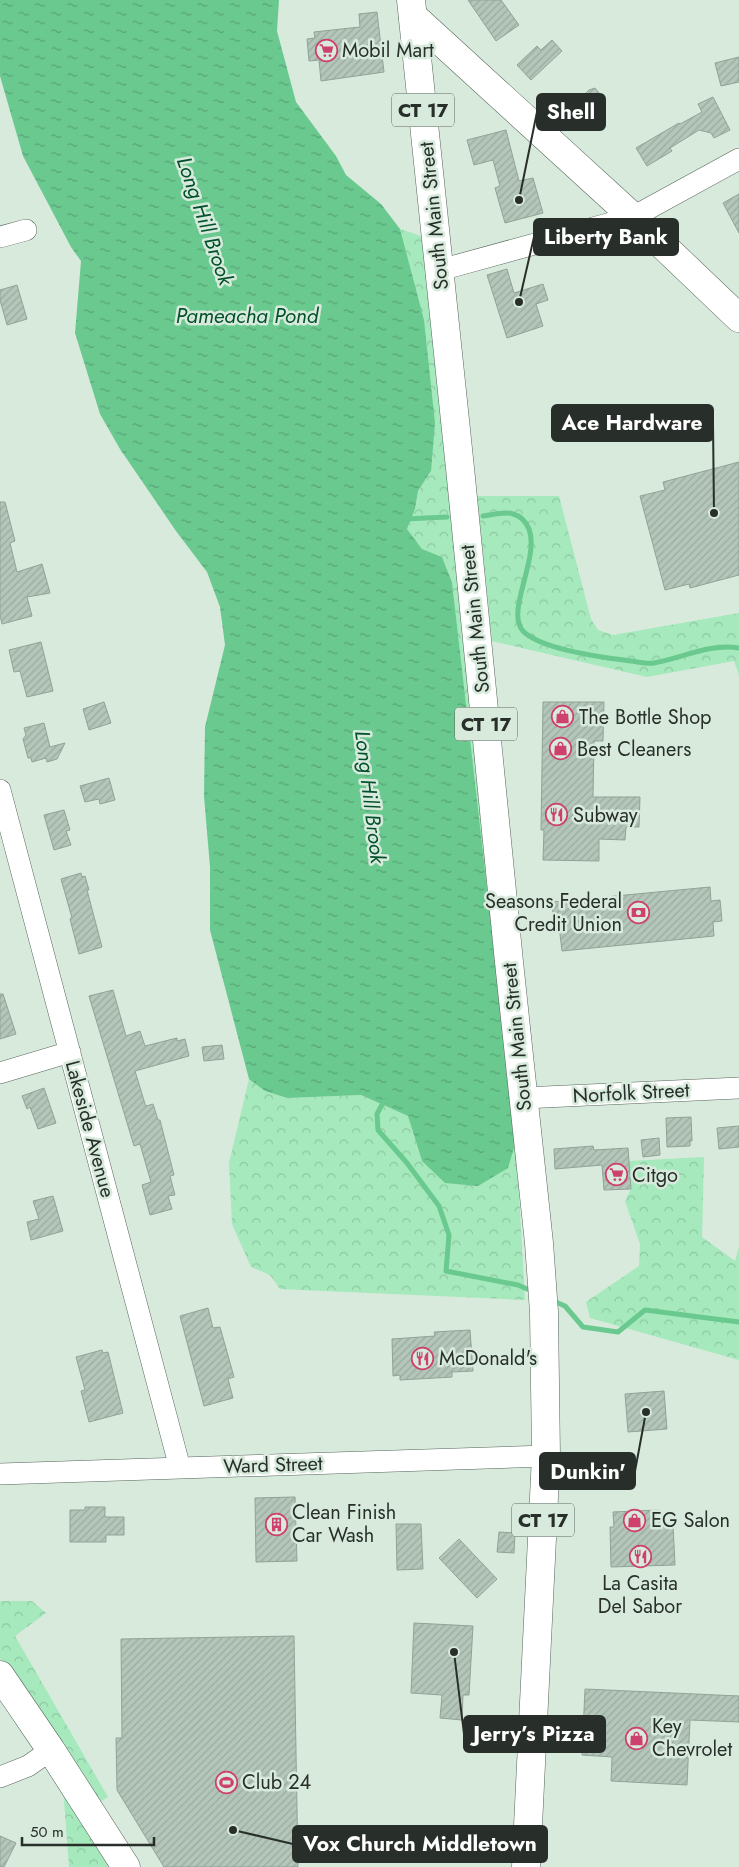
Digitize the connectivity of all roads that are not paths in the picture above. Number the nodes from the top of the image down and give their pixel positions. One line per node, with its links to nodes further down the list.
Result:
1 (412, 8): 3 (main road); 6 (main road, South Main Street / CT 17)
2 (739, 159): 3 (street)
3 (633, 217): 6 (street); 7 (main road)
4 (26, 230): 5 (street)
5 (0, 237)
6 (440, 270): 12 (main road, South Main Street / CT 17)
7 (739, 318)
8 (0, 790): 9 (street, Lakeside Avenue)
9 (70, 1052): 10 (street); 14 (street, Lakeside Avenue)
10 (0, 1073)
11 (739, 1088): 12 (street, Norfolk Street)
12 (523, 1098): 13 (main road, South Main Street / CT 17)
13 (546, 1456): 14 (street, Ward Street); 20 (main road, South Main Street / CT 17)
14 (180, 1468): 15 (street, Ward Street)
15 (0, 1474)
16 (0, 1675): 17 (main road)
17 (51, 1750): 18 (street); 19 (main road)
18 (0, 1777)
19 (126, 1867)
20 (526, 1867)

